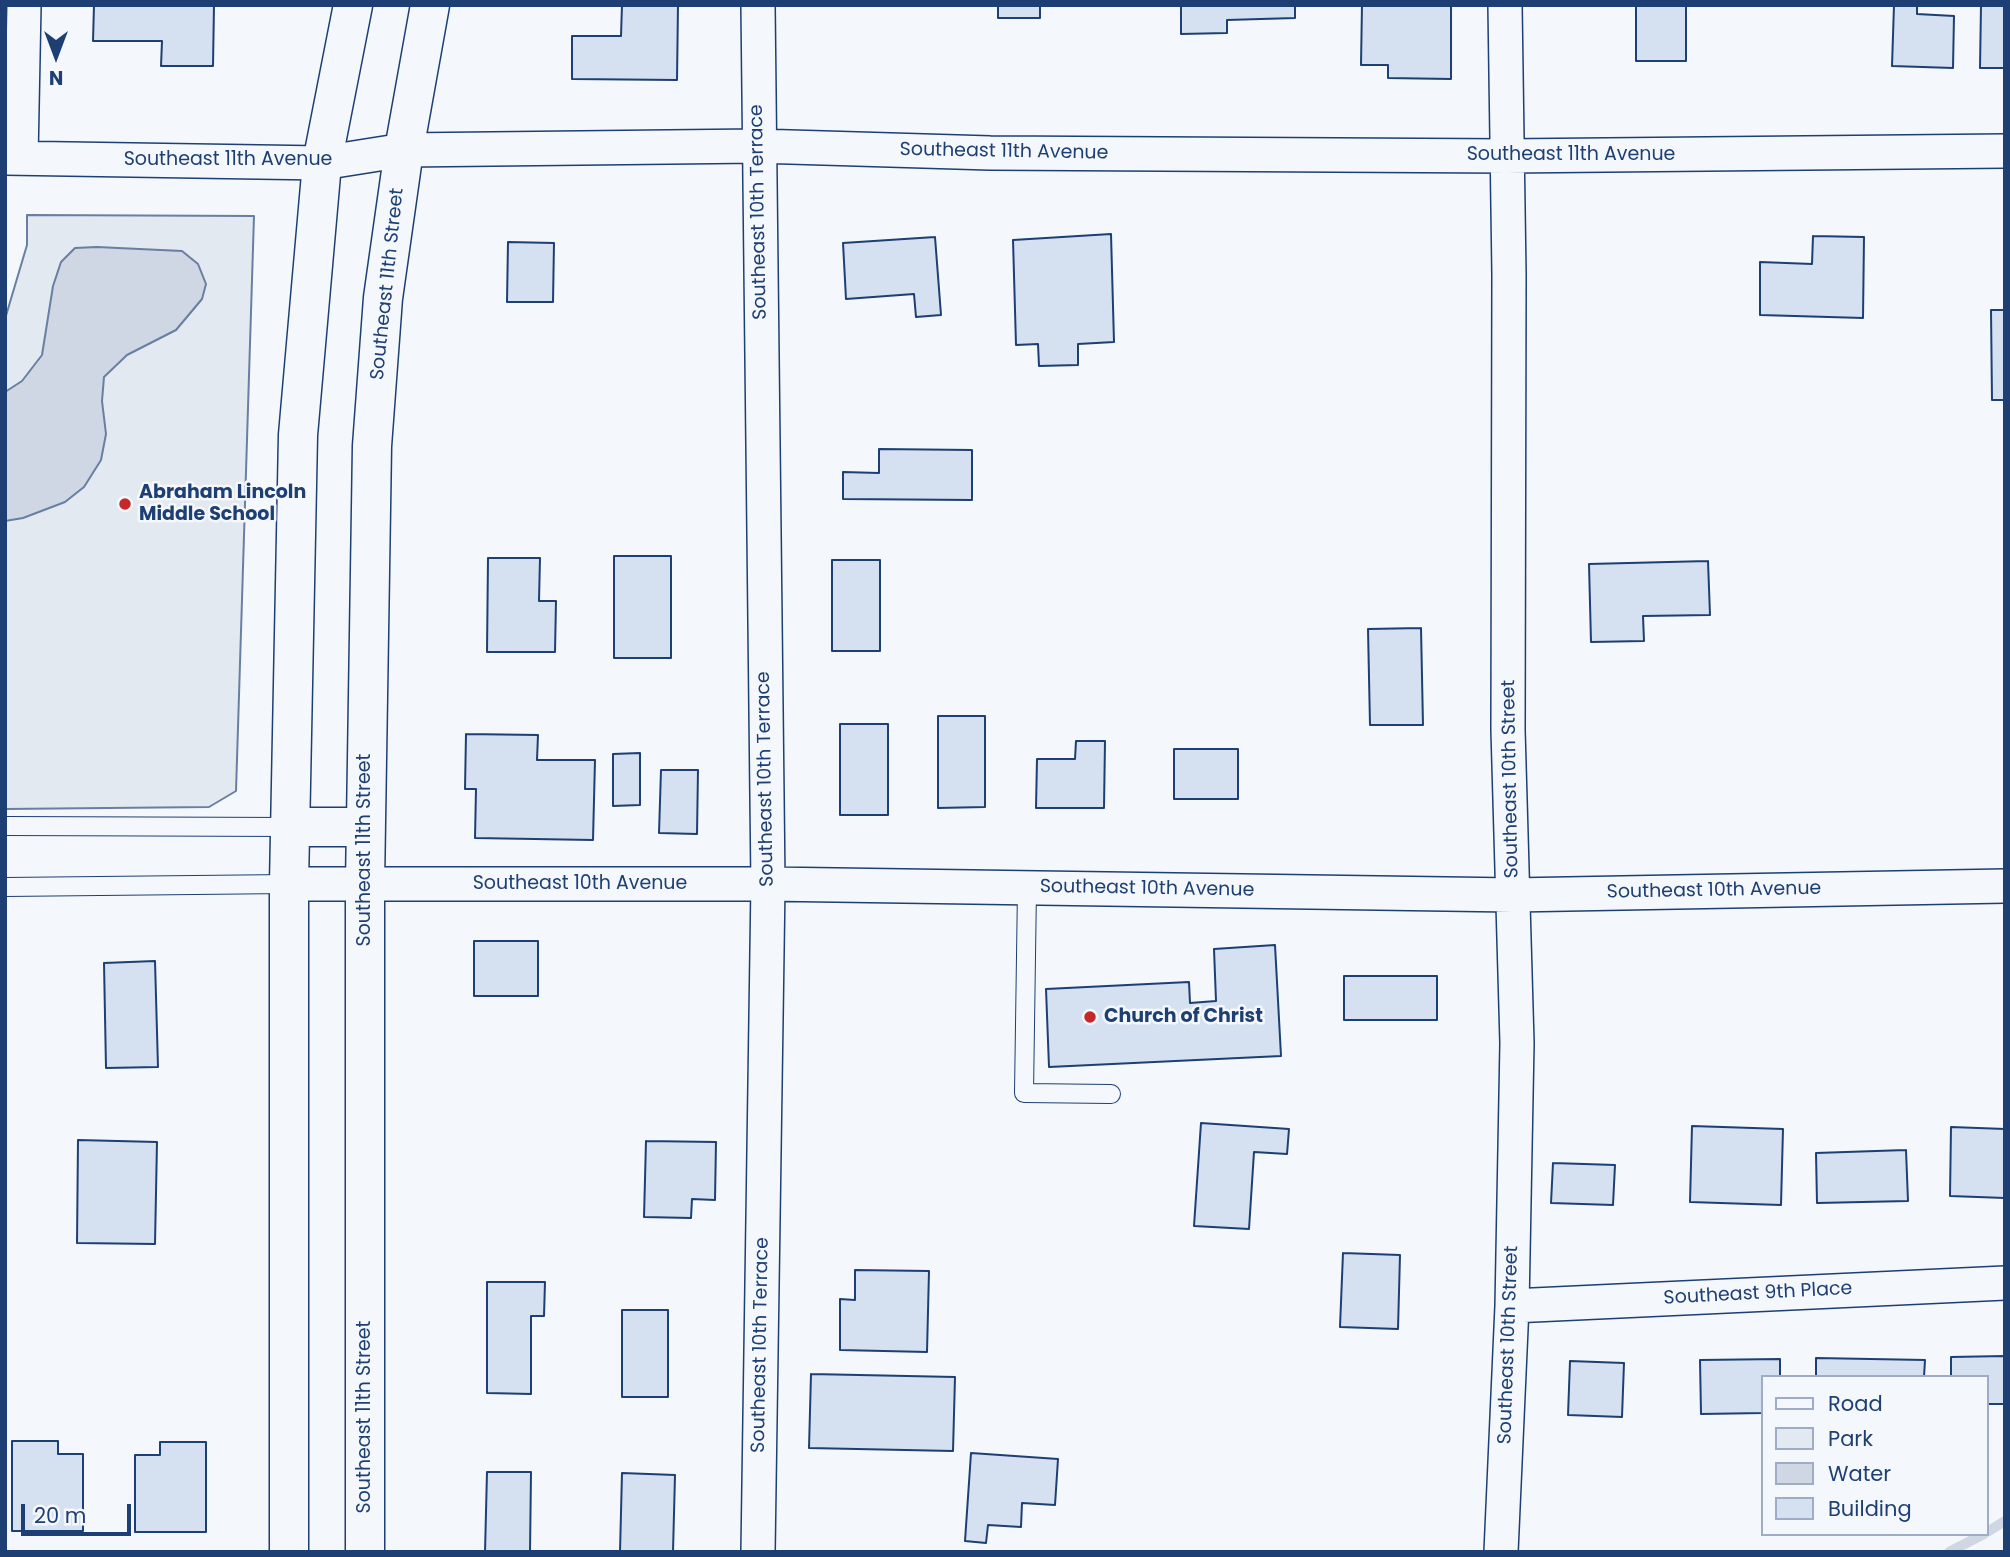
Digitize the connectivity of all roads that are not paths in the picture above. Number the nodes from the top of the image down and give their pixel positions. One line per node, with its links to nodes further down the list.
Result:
1 (24, 5): 10 (street)
2 (354, 5): 11 (highway)
3 (430, 5): 7 (highway, Southeast 11th Street)
4 (758, 5): 6 (street, Southeast 10th Terrace)
5 (1505, 5): 9 (street, Southeast 10th Street)
6 (757, 146): 7 (street, Southeast 11th Avenue); 9 (street, Southeast 11th Avenue); 17 (street, Southeast 10th Terrace)
7 (404, 150): 11 (street, Southeast 11th Avenue); 14 (highway, Southeast 11th Street)
8 (2005, 151): 9 (street, Southeast 11th Avenue)
9 (1507, 156): 21 (street, Southeast 10th Street)
10 (13, 158): 11 (street, Southeast 11th Avenue)
11 (322, 163): 13 (highway)
12 (5, 826): 13 (lane)
13 (290, 827): 14 (highway); 15 (highway)
14 (365, 827): 16 (highway, Southeast 11th Street)
15 (289, 884): 16 (street, Southeast 10th Avenue); 19 (lane); 25 (highway)
16 (365, 884): 17 (street, Southeast 10th Avenue); 26 (highway, Southeast 11th Street)
17 (768, 884): 20 (street, Southeast 10th Avenue); 27 (street, Southeast 10th Terrace)
18 (2005, 886): 21 (street, Southeast 10th Avenue)
19 (5, 887)
20 (1027, 888): 21 (street, Southeast 10th Avenue); 22 (lane)
21 (1513, 895): 24 (street, Southeast 10th Street)
22 (1111, 1094)
23 (2005, 1283): 24 (street, Southeast 9th Place)
24 (1512, 1306): 28 (street, Southeast 10th Street)
25 (289, 1552)
26 (365, 1552)
27 (758, 1552)
28 (1501, 1552)

